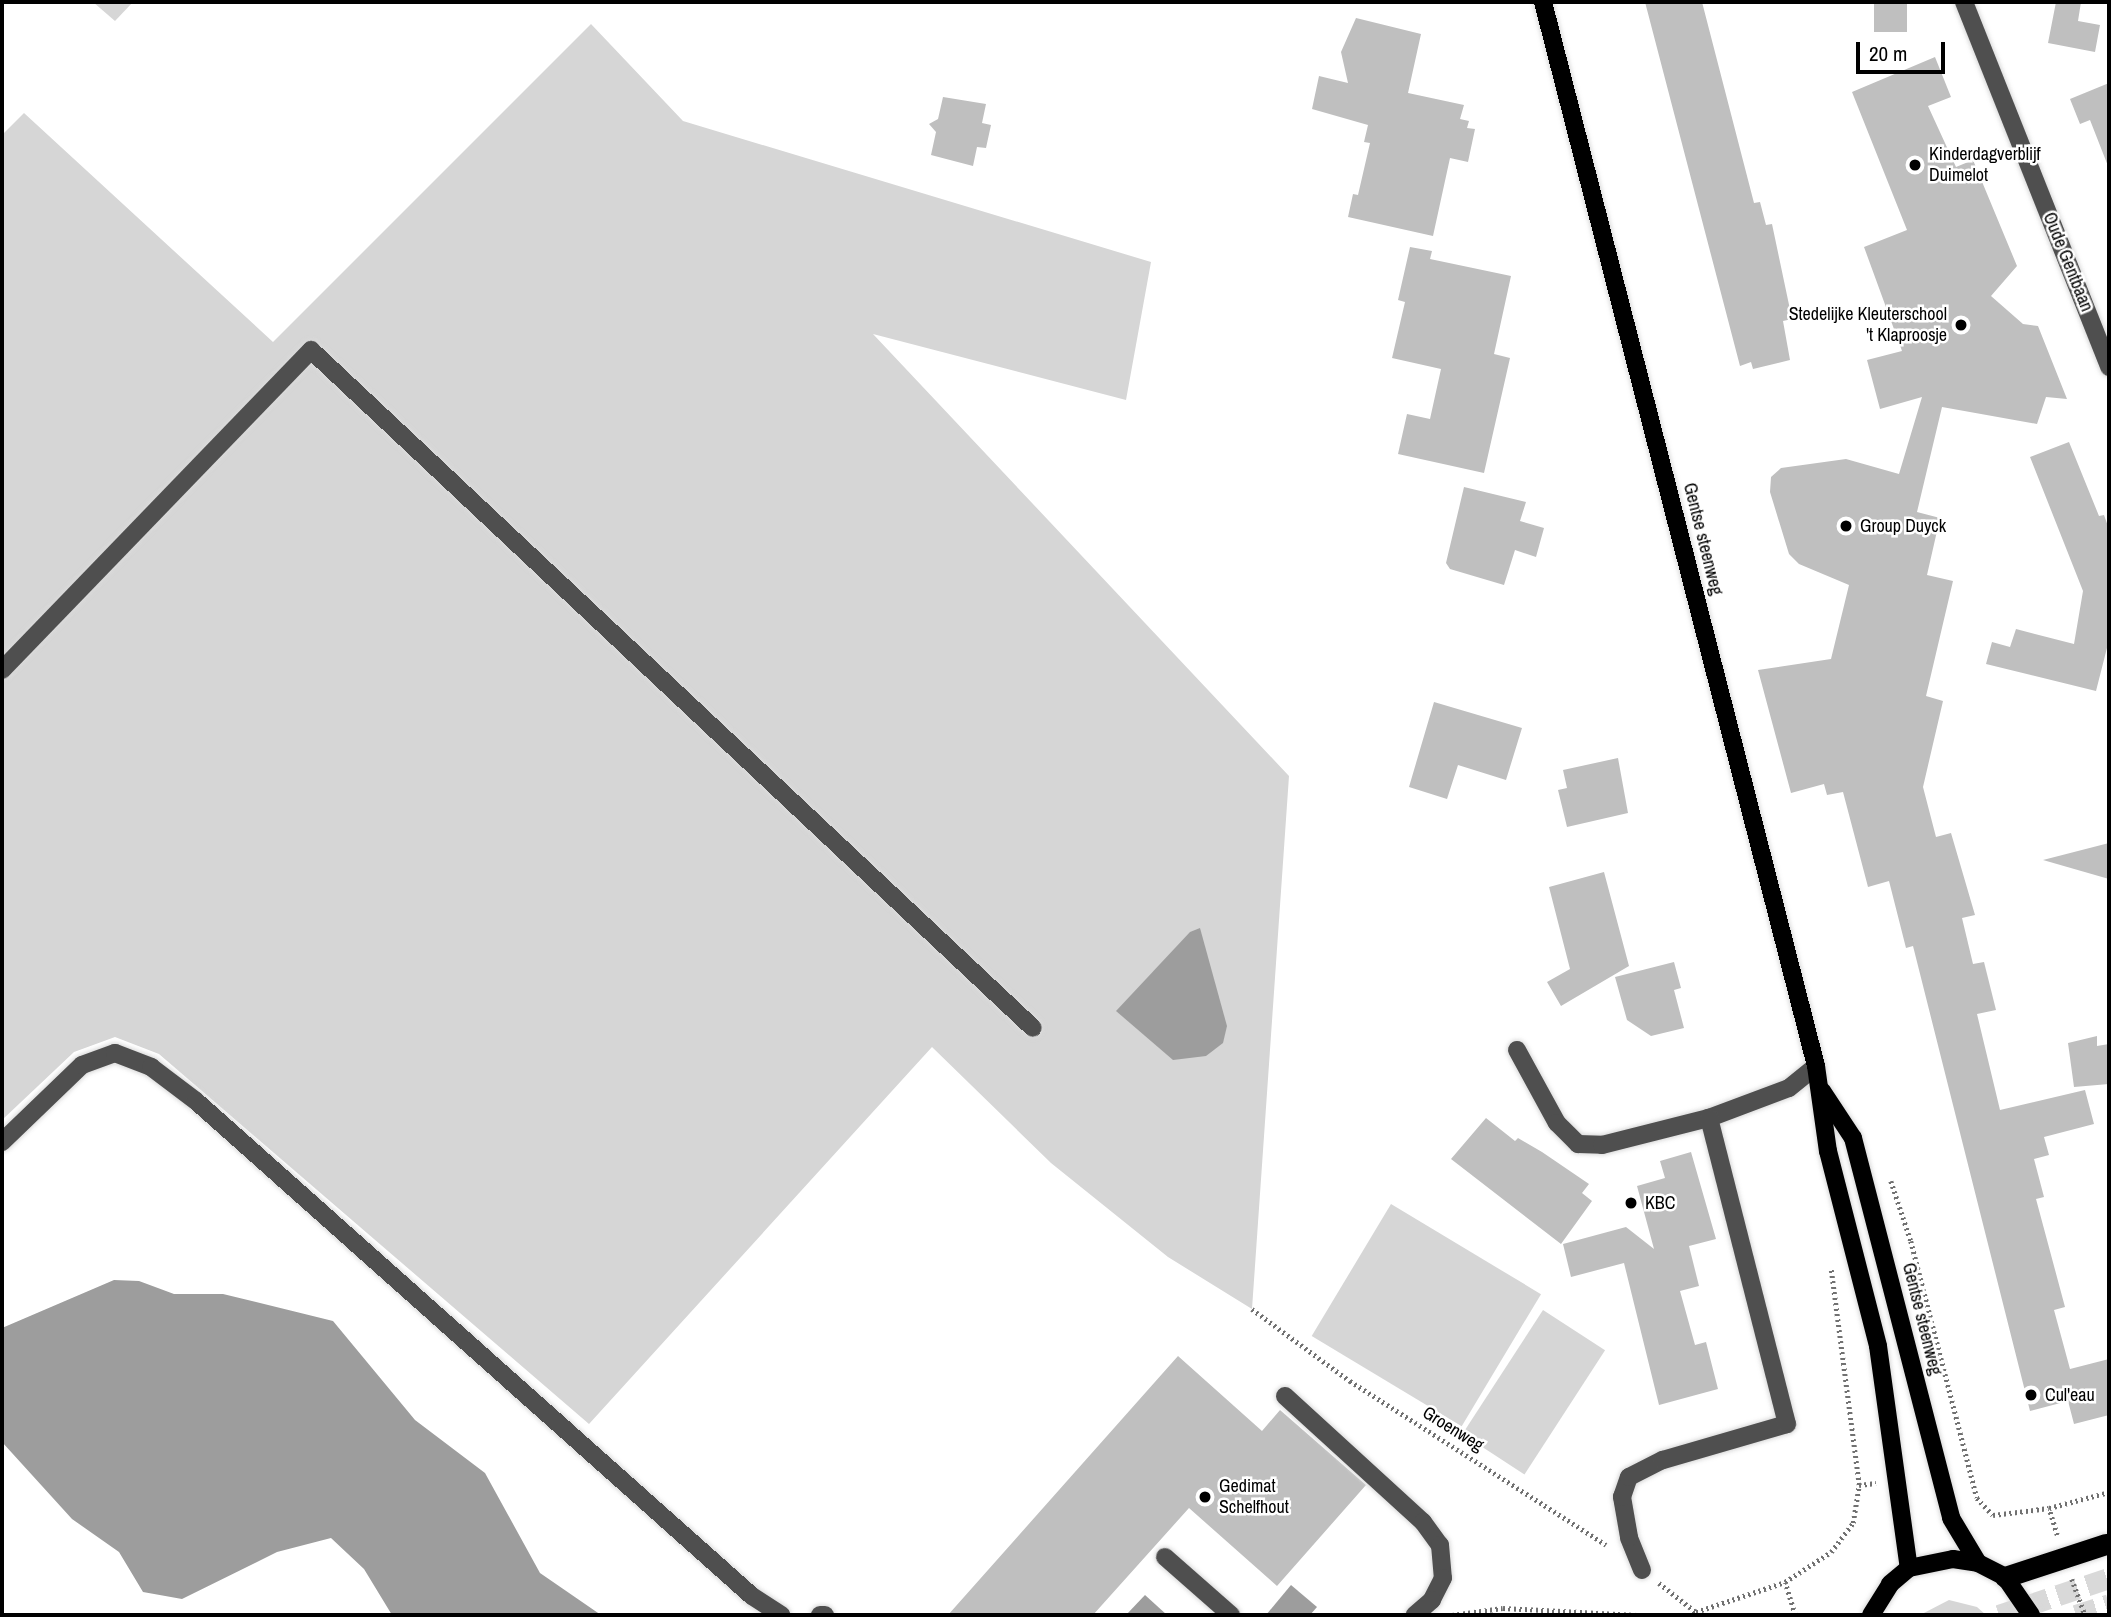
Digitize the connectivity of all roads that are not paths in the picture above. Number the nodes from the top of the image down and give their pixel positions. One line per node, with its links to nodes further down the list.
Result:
1 (1543, 2): 7 (main road, Gentse steenweg)
2 (1964, 2): 3 (street, Oude Gentbaan)
3 (2109, 366)
4 (2, 670): 5 (street)
5 (1033, 1028)
6 (1517, 1050): 9 (street)
7 (1816, 1066): 8 (main road, Gentse steenweg); 9 (street)
8 (1821, 1088): 14 (main road, Gentse steenweg); 15 (main road, Gentse steenweg)
9 (1709, 1118): 16 (street)
10 (2, 1142): 18 (street)
11 (1285, 1396): 20 (street)
12 (2108, 1541): 17 (highway)
13 (1165, 1557): 19 (street)
14 (1978, 1563): 15 (main road); 17 (main road)
15 (1909, 1568): 21 (main road)
16 (1642, 1570)
17 (2005, 1577): 22 (main road)
18 (781, 1615)
19 (1231, 1615)
20 (1415, 1615)
21 (1871, 1615)
22 (2031, 1615)

